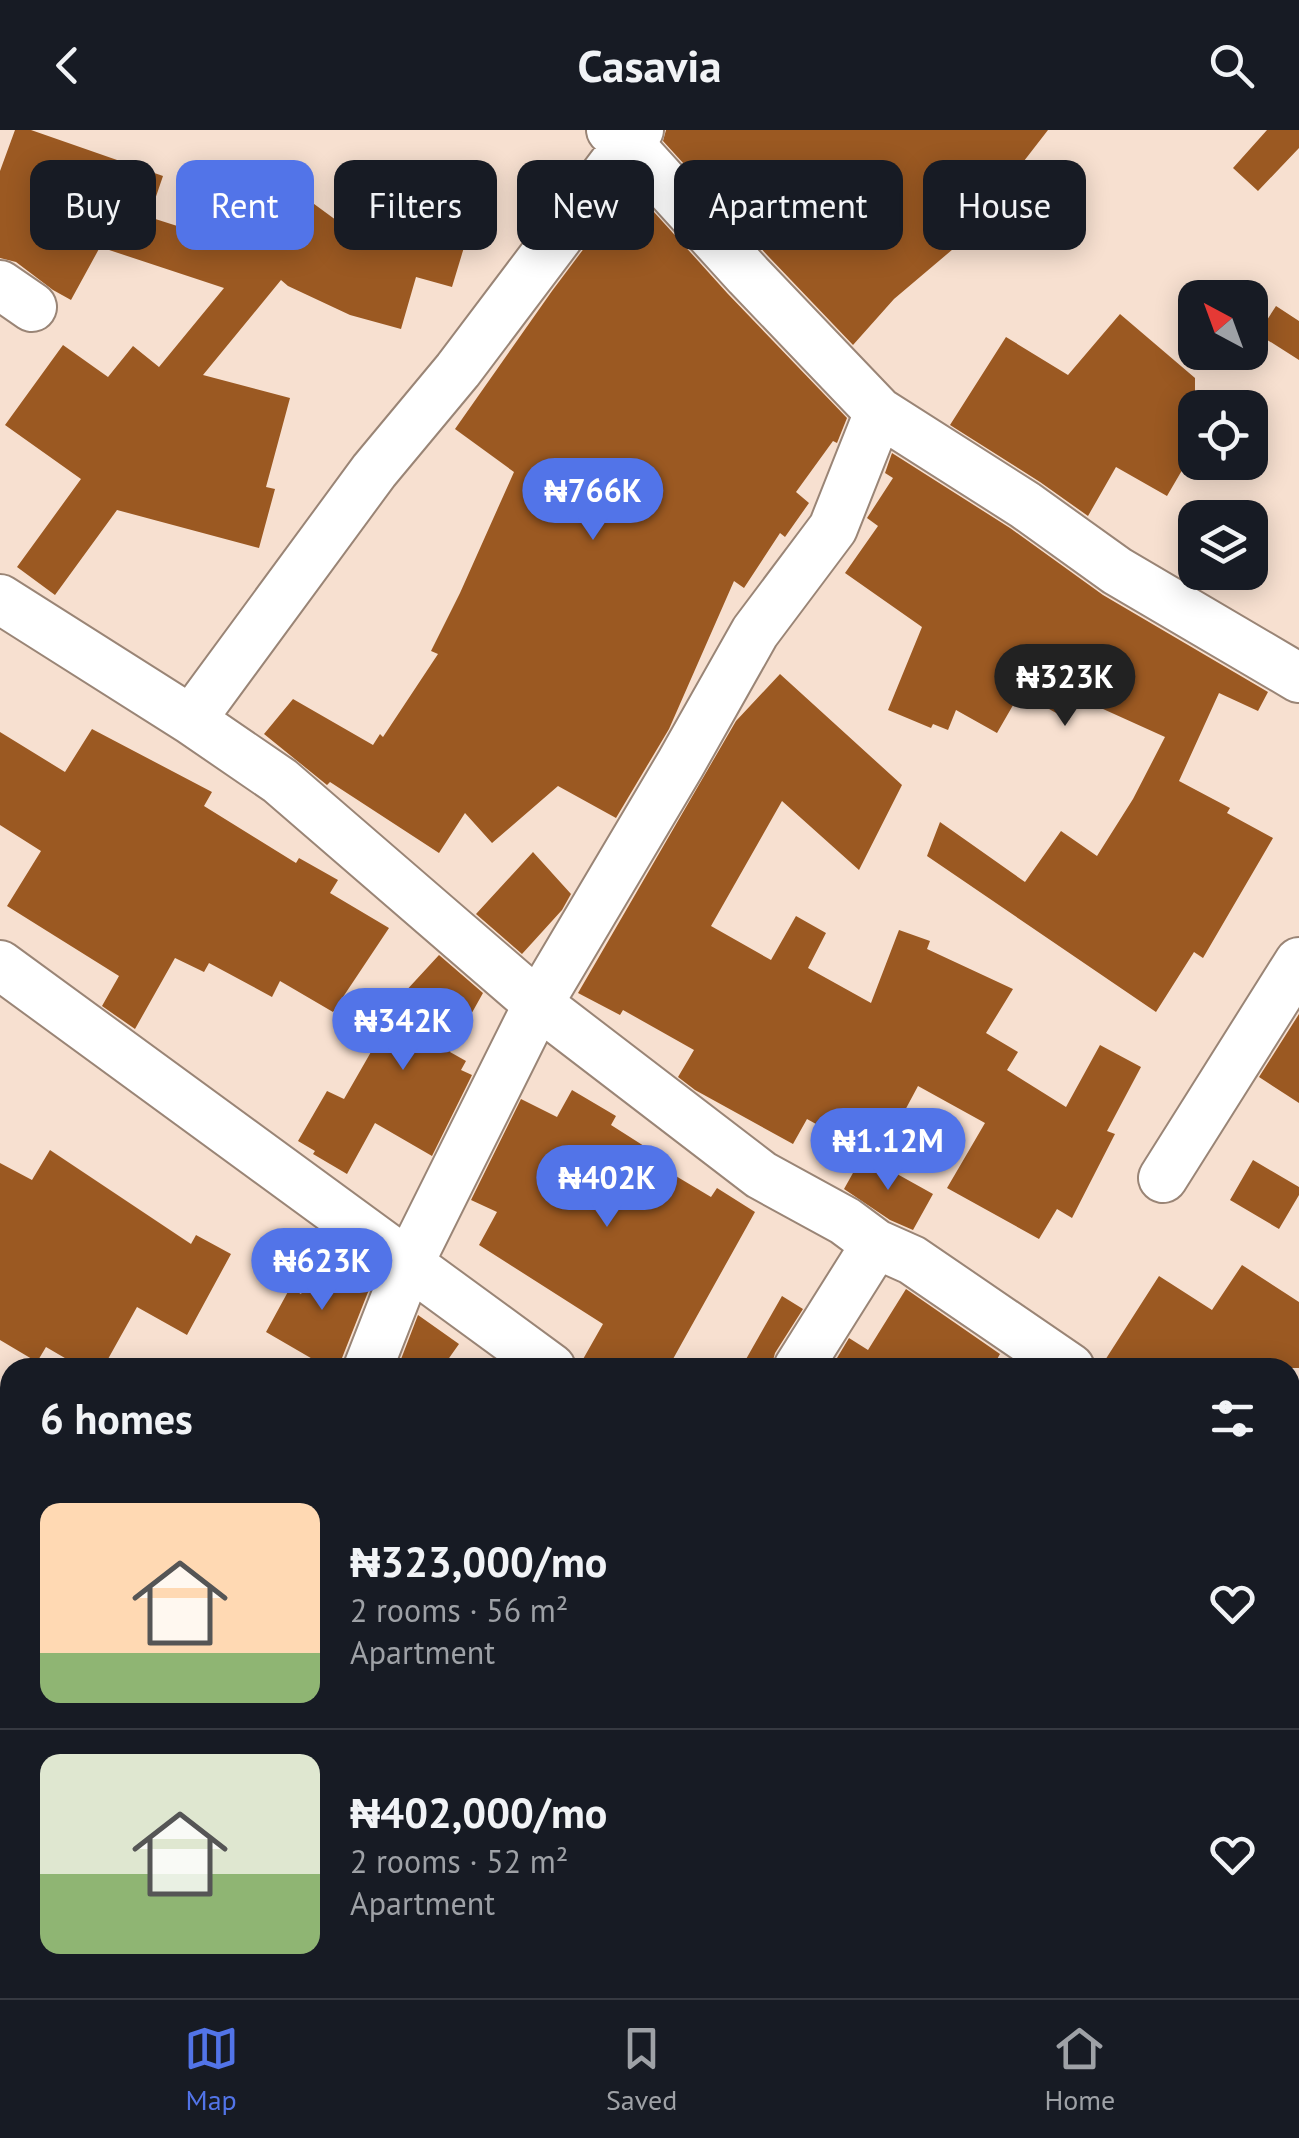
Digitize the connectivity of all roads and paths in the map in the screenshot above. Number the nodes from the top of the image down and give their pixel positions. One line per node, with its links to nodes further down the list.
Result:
1 (626, 135): 2 (street); 5 (street)
2 (879, 412): 4 (street); 8 (street)
3 (0, 599): 5 (street)
4 (1299, 678)
5 (191, 720): 8 (street)
6 (1299, 962): 9 (street)
7 (0, 965): 11 (street)
8 (538, 1004): 10 (street); 11 (street)
9 (1163, 1178)
10 (876, 1244): 14 (street); 15 (street)
11 (409, 1263): 12 (street); 13 (street)
12 (372, 1358)
13 (537, 1358)
14 (804, 1358)
15 (1055, 1358)

